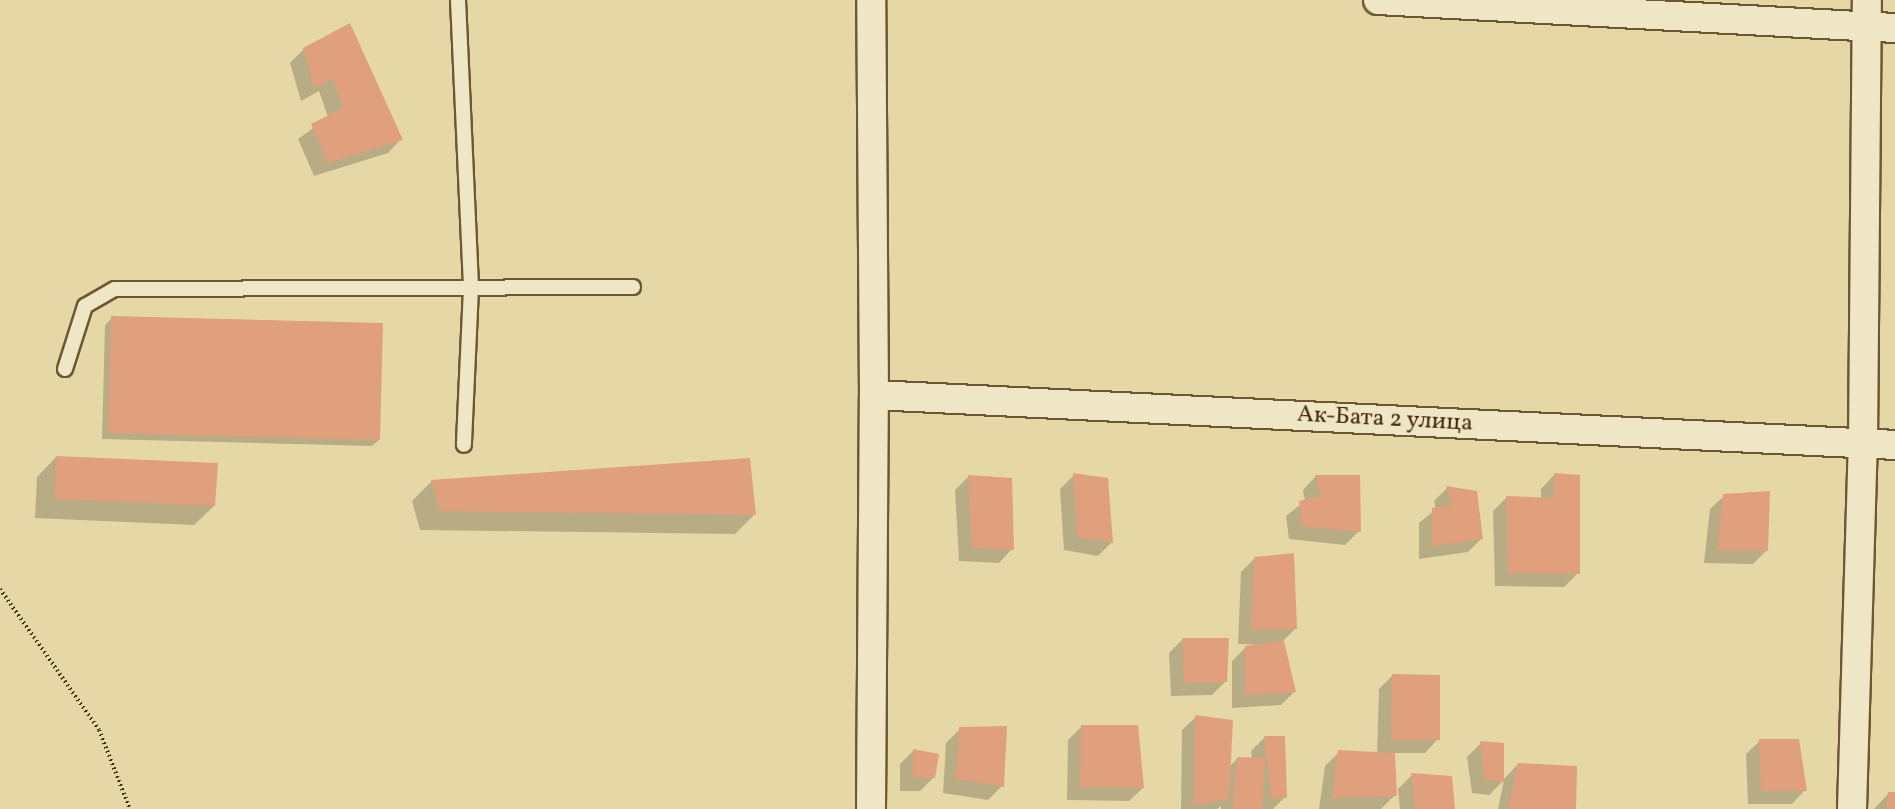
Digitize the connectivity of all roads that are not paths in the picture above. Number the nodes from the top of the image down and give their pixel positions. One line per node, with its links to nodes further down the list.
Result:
1 (458, 0): 7 (lane)
2 (872, 0): 9 (street)
3 (1378, 0): 4 (street)
4 (1867, 13): 5 (street); 10 (street)
5 (1895, 28)
6 (633, 287): 7 (lane)
7 (471, 288): 8 (lane); 11 (lane)
8 (65, 369)
9 (874, 395): 10 (street, Ак-Бата 2 улица); 13 (street)
10 (1863, 443): 12 (street, Ак-Бата 2 улица); 14 (street)
11 (464, 445)
12 (1895, 445)
13 (871, 809)
14 (1852, 809)

